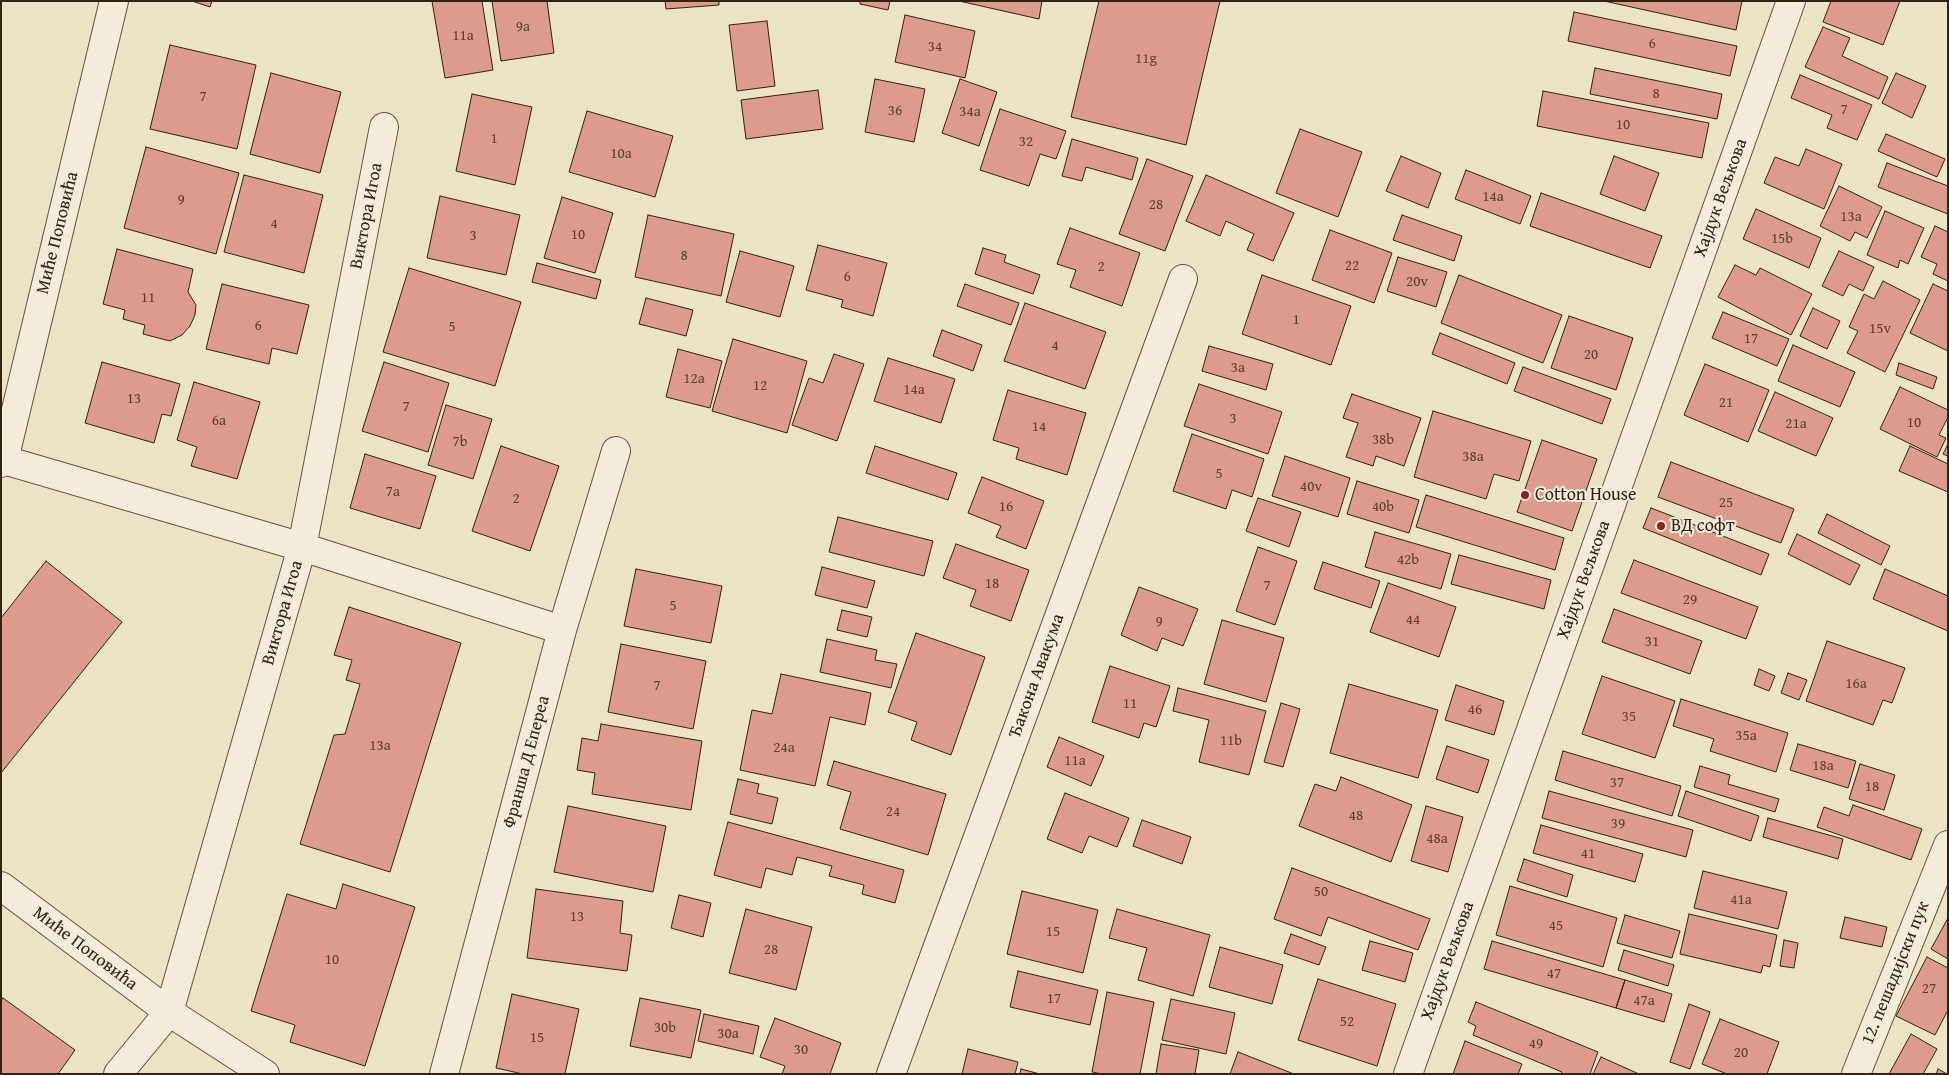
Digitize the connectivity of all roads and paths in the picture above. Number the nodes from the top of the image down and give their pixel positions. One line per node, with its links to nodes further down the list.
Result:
1 (114, 1): 6 (street, Миће Поповића)
2 (1791, 1): 16 (street, Хајдук Вељкова)
3 (384, 128): 7 (street, Виктора Игоа)
4 (1183, 279): 15 (street, Ђакона Авакума)
5 (616, 451): 8 (street, Франша Д Епереа)
6 (3, 462): 7 (street)
7 (302, 547): 8 (street); 11 (street, Виктора Игоа)
8 (562, 630): 14 (street, Франша Д Епереа)
9 (1948, 845): 17 (street, 12. пешадијски пук)
10 (1, 886): 11 (street, Миће Поповића)
11 (169, 1012): 12 (street, Виктора Игоа); 13 (street, Миће Поповића)
12 (118, 1074)
13 (265, 1074)
14 (444, 1074)
15 (892, 1074)
16 (1408, 1074)
17 (1856, 1074)

